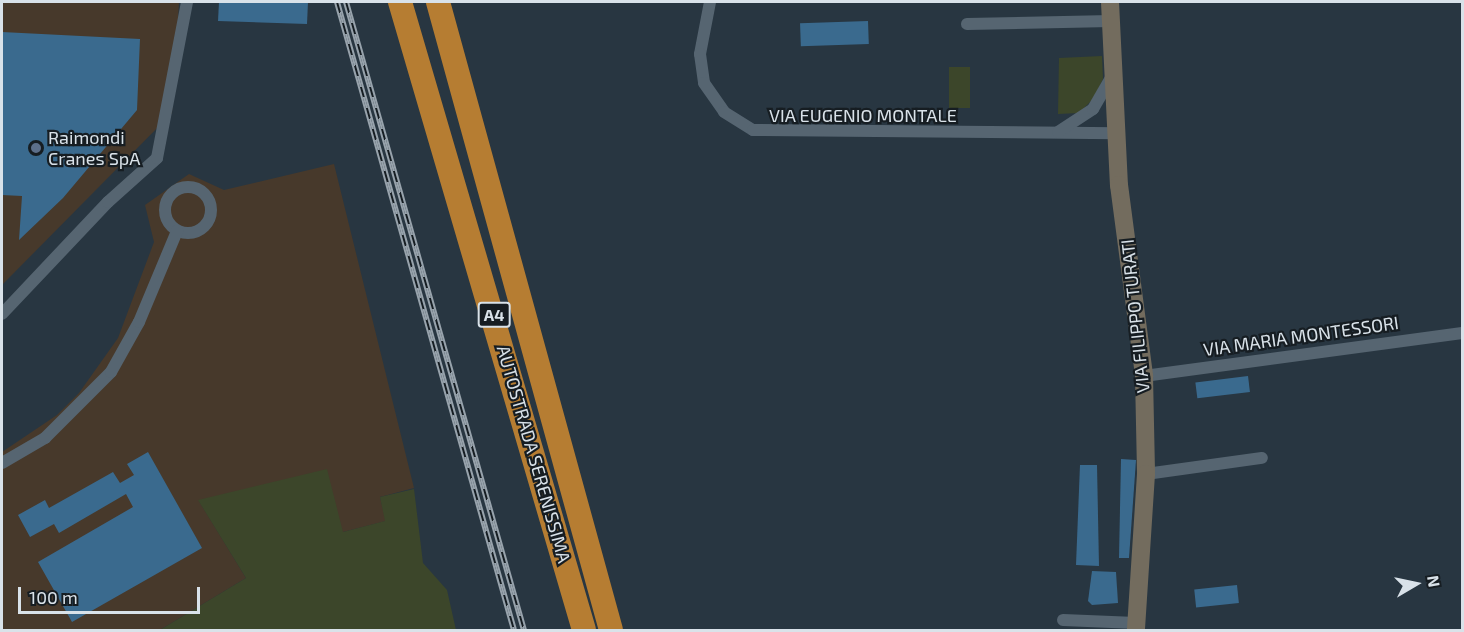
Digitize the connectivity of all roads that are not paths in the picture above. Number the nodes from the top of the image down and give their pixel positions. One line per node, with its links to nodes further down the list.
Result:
1 (187, 2): 12 (street)
2 (400, 2): 20 (highway, AUTOSTRADA SERENISSIMA / A4)
3 (438, 2): 21 (highway, AUTOSTRADA SERENISSIMA / A4)
4 (710, 2): 9 (street, VIA EUGENIO MONTALE)
5 (1110, 2): 6 (street, VIA FILIPPO TURATI)
6 (1111, 21): 7 (street); 8 (street, VIA FILIPPO TURATI)
7 (967, 24)
8 (1113, 73): 9 (street); 10 (street, VIA FILIPPO TURATI)
9 (1054, 134): 10 (street, VIA EUGENIO MONTALE)
10 (1117, 134): 14 (street, VIA FILIPPO TURATI)
11 (177, 231): 16 (street)
12 (2, 314)
13 (1462, 333): 14 (street, VIA MARIA MONTESSORI)
14 (1144, 376): 17 (street, VIA FILIPPO TURATI)
15 (1262, 458): 17 (street)
16 (2, 463)
17 (1146, 474): 19 (street, VIA FILIPPO TURATI)
18 (1063, 620): 19 (street)
19 (1136, 626)
20 (584, 630)
21 (611, 630)

